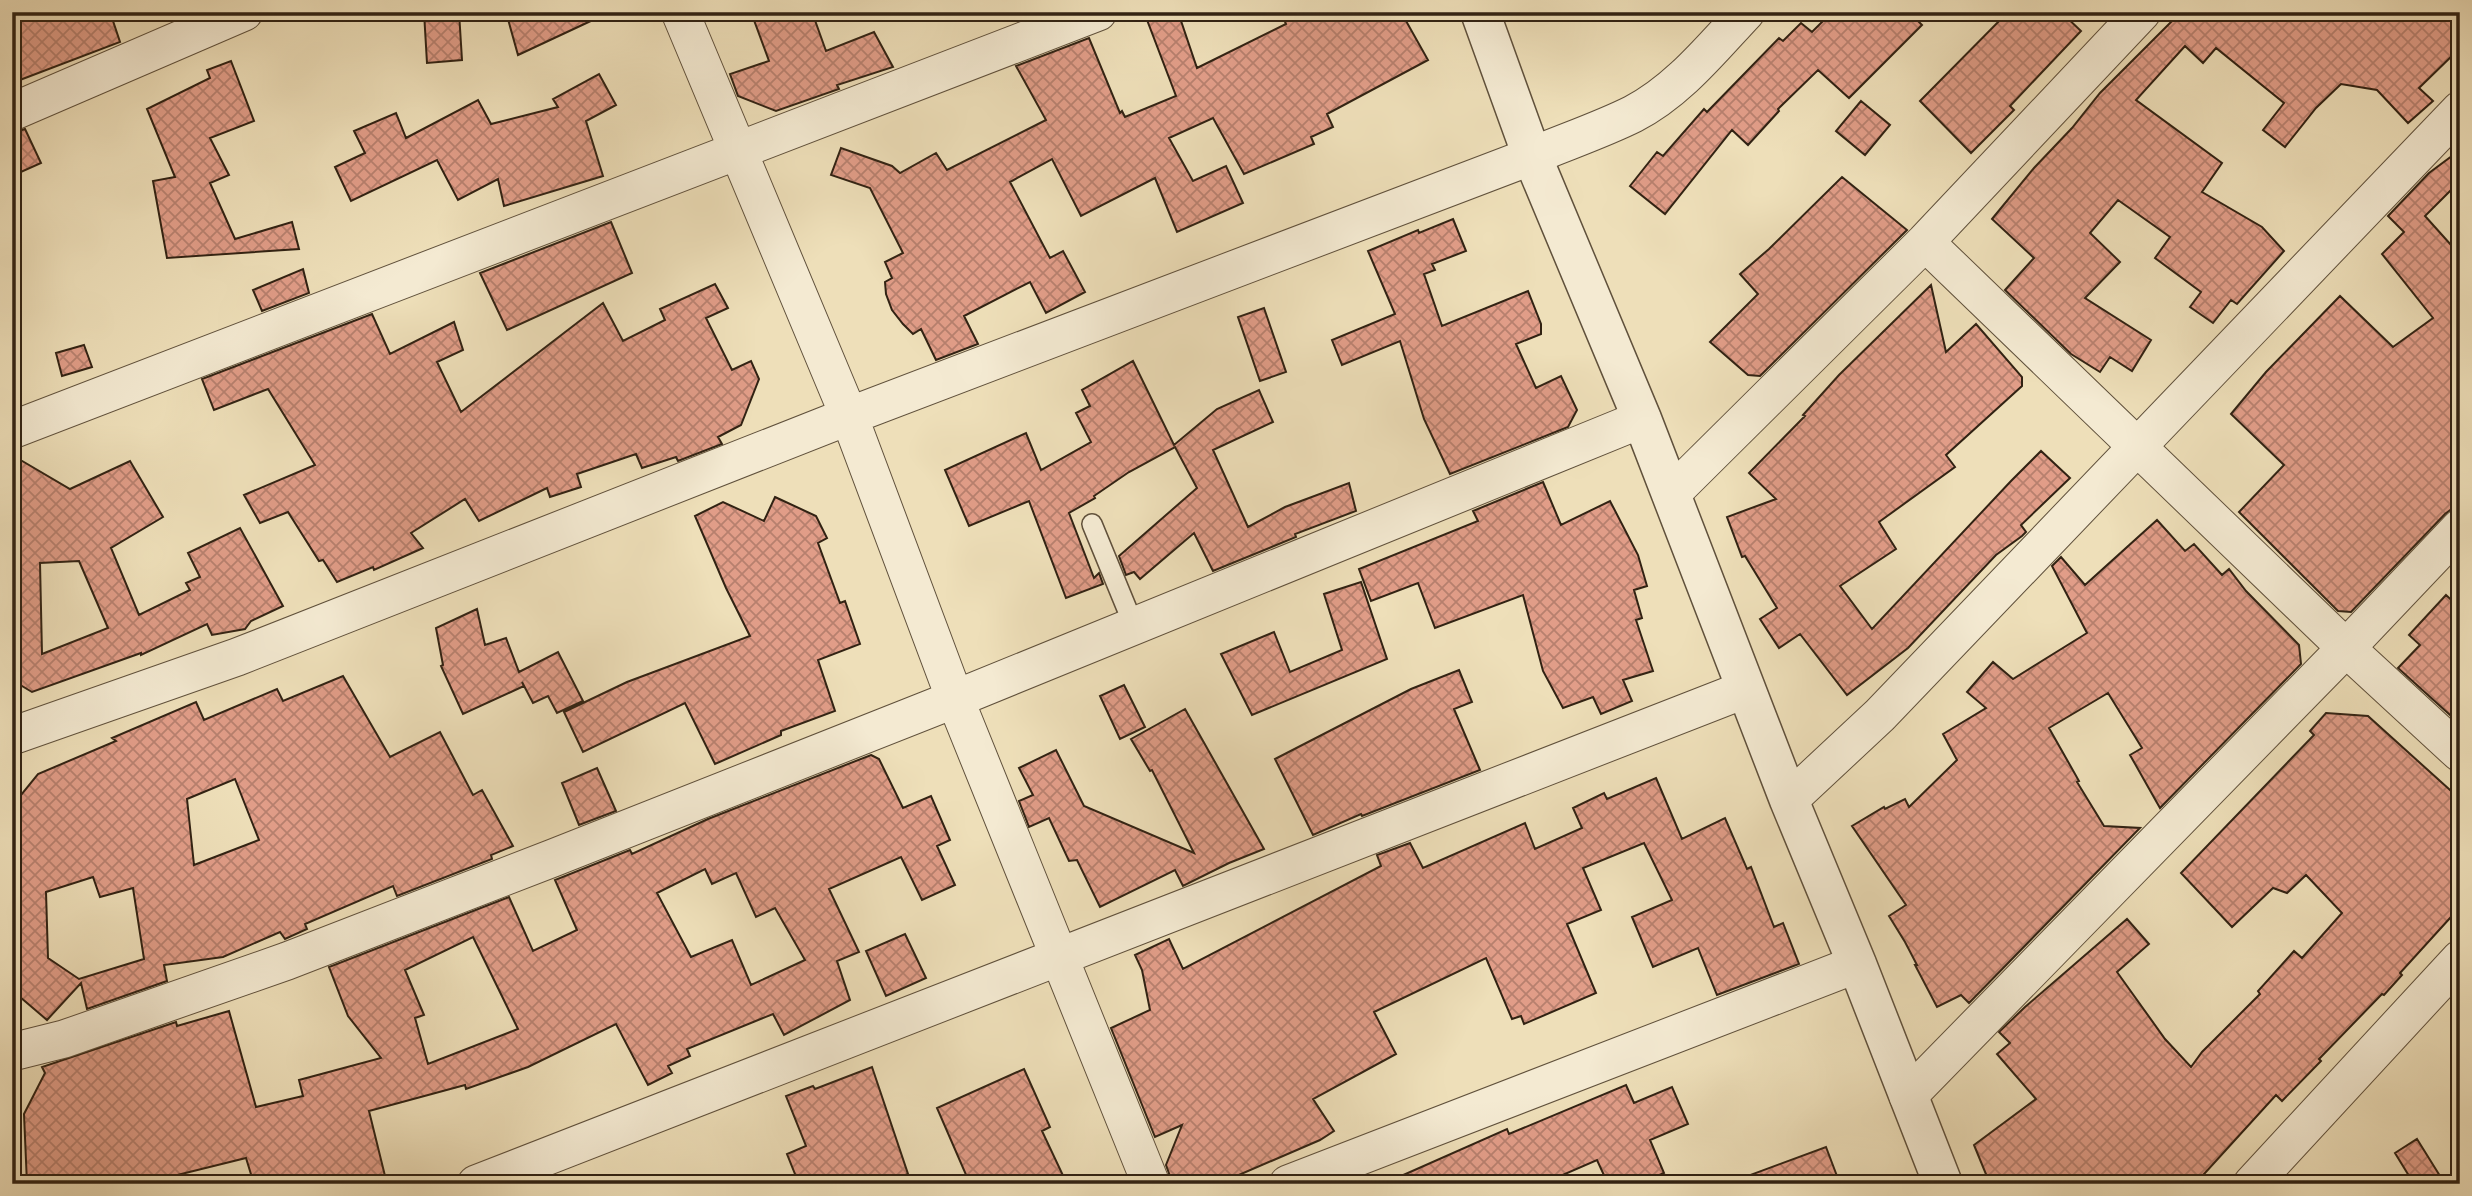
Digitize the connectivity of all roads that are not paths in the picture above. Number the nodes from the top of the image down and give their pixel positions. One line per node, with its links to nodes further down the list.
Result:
1 (244, 12): 8 (street)
2 (680, 12): 9 (street)
3 (1098, 12): 9 (street)
4 (1480, 12): 10 (street)
5 (1746, 12): 10 (street)
6 (2142, 12): 11 (street)
7 (2460, 110): 15 (street)
8 (12, 112)
9 (738, 150): 12 (street); 14 (street)
10 (1532, 156): 12 (street); 13 (street)
11 (1925, 242): 15 (street); 16 (street)
12 (849, 416): 22 (street); 23 (street)
13 (1642, 419): 16 (street); 19 (street)
14 (12, 430)
15 (2138, 448): 20 (street); 25 (street)
16 (1671, 494): 21 (street)
17 (1092, 524): 19 (lane)
18 (2460, 528): 20 (street)
19 (1134, 626): 22 (street)
20 (2346, 648): 24 (street); 30 (street)
21 (1746, 689): 25 (street); 26 (street)
22 (955, 699): 26 (street); 29 (street)
23 (12, 736)
24 (2460, 753)
25 (1789, 800): 28 (street)
26 (1060, 955): 31 (street); 32 (street)
27 (2460, 959): 35 (street)
28 (1857, 964): 30 (street); 33 (street)
29 (12, 1052)
30 (1908, 1096): 34 (street)
31 (476, 1184)
32 (1151, 1184)
33 (1288, 1184)
34 (1943, 1184)
35 (2252, 1184)

